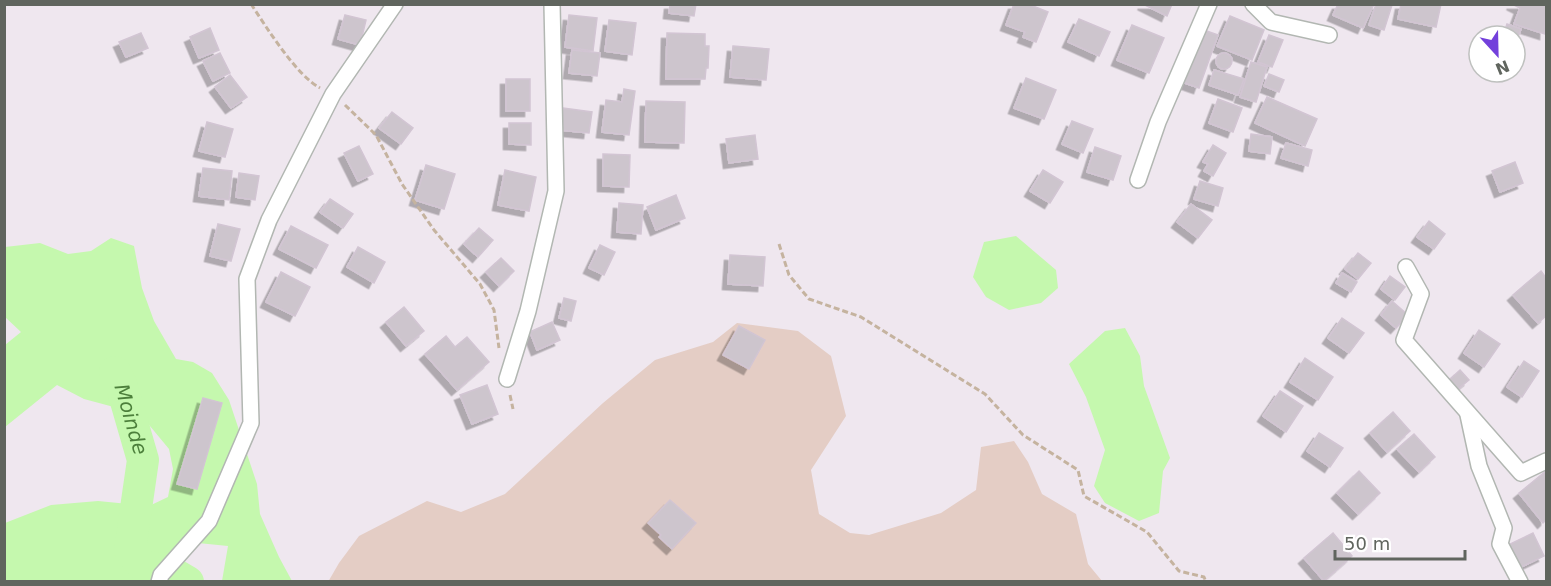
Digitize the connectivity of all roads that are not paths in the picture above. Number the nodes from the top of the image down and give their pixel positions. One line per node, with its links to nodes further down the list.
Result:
1 (395, 4): 11 (street)
2 (552, 4): 8 (street)
3 (1209, 4): 6 (street)
4 (1253, 4): 5 (street)
5 (1329, 35)
6 (1138, 180)
7 (1406, 267): 9 (street)
8 (507, 379)
9 (1467, 412): 10 (street); 12 (street)
10 (1546, 461)
11 (159, 582)
12 (1520, 582)

